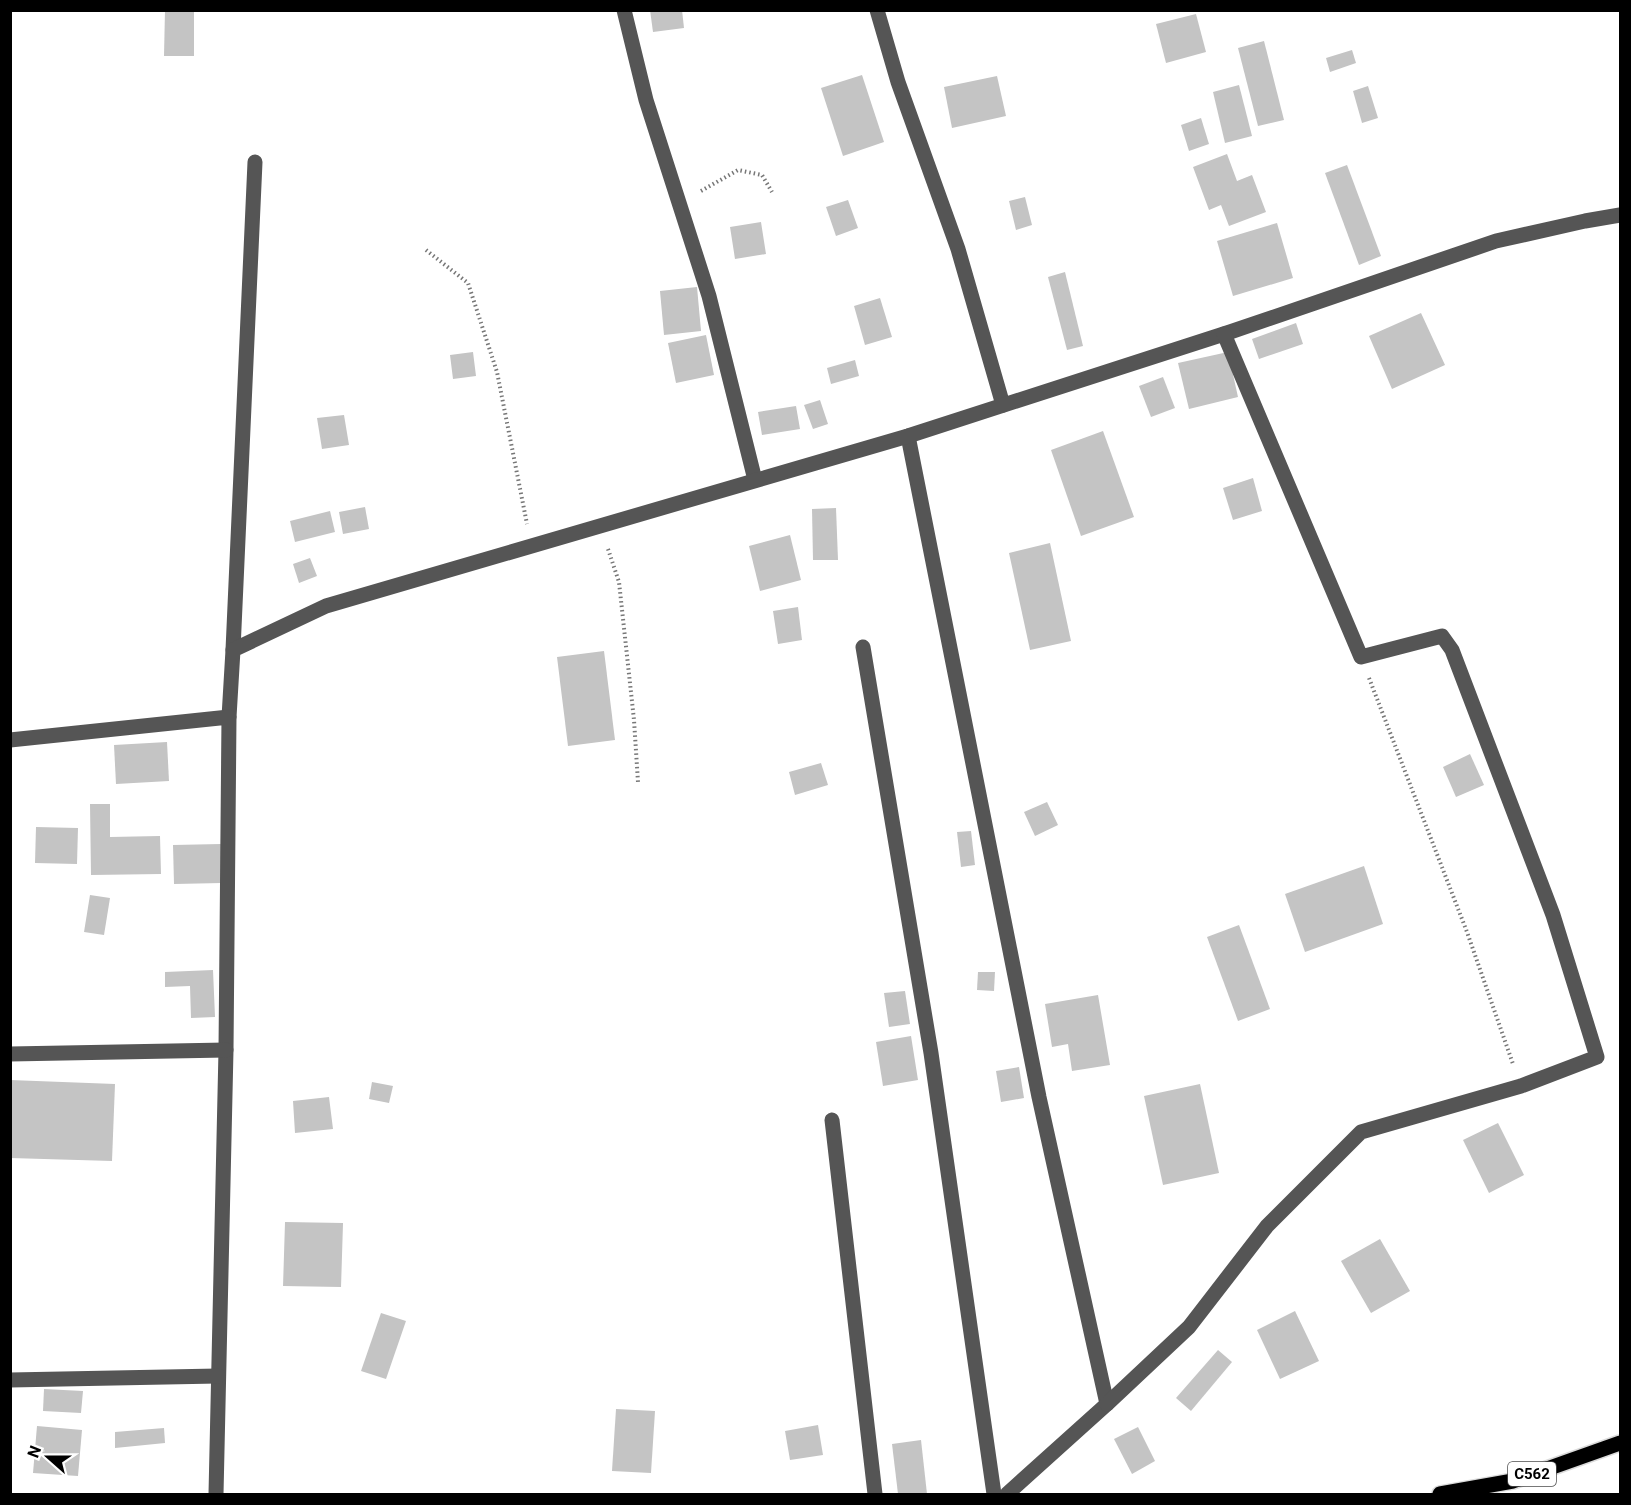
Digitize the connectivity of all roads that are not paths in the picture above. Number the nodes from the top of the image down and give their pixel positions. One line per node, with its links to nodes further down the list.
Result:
1 (624, 10): 8 (street)
2 (877, 10): 6 (street)
3 (255, 162): 10 (street)
4 (1620, 215): 5 (street)
5 (1224, 334): 6 (street); 18 (street)
6 (1003, 405): 7 (street)
7 (908, 436): 8 (street); 18 (street)
8 (754, 480): 10 (street)
9 (863, 647): 22 (street)
10 (233, 650): 11 (street)
11 (229, 717): 12 (street); 13 (street)
12 (10, 740)
13 (226, 1050): 14 (street); 16 (street)
14 (10, 1054)
15 (832, 1120): 21 (street)
16 (218, 1376): 17 (street); 20 (street)
17 (10, 1380)
18 (1107, 1404): 23 (street)
19 (1620, 1443): 24 (main road, C562)
20 (216, 1494)
21 (875, 1494)
22 (994, 1494)
23 (1006, 1494)
24 (1440, 1494)

